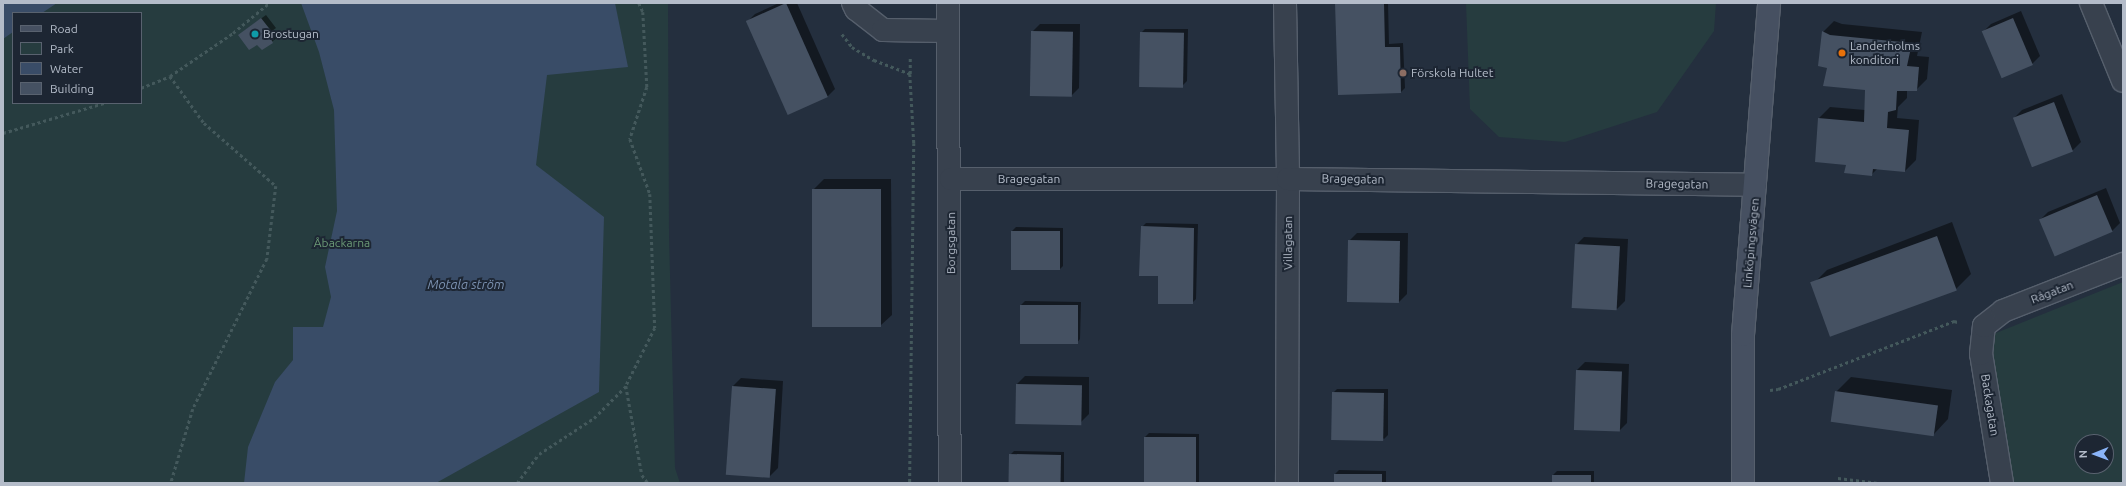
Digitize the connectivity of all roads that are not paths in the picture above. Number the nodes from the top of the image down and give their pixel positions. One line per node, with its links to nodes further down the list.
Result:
1 (853, 3): 6 (street)
2 (948, 3): 6 (street, Borgsgatan)
3 (1285, 3): 8 (street, Villagatan)
4 (1769, 3): 10 (street, Linköpingsvägen)
5 (2091, 3): 7 (street)
6 (948, 31): 9 (street, Borgsgatan)
7 (2123, 81)
8 (1288, 178): 9 (street, Bragegatan); 10 (street, Bragegatan); 14 (street, Villagatan)
9 (951, 179): 13 (street, Borgsgatan)
10 (1755, 185): 15 (street, Linköpingsvägen)
11 (2123, 264): 12 (street, Rågatan)
12 (1984, 326): 16 (street, Backagatan)
13 (950, 483)
14 (1287, 483)
15 (1743, 483)
16 (2002, 483)

